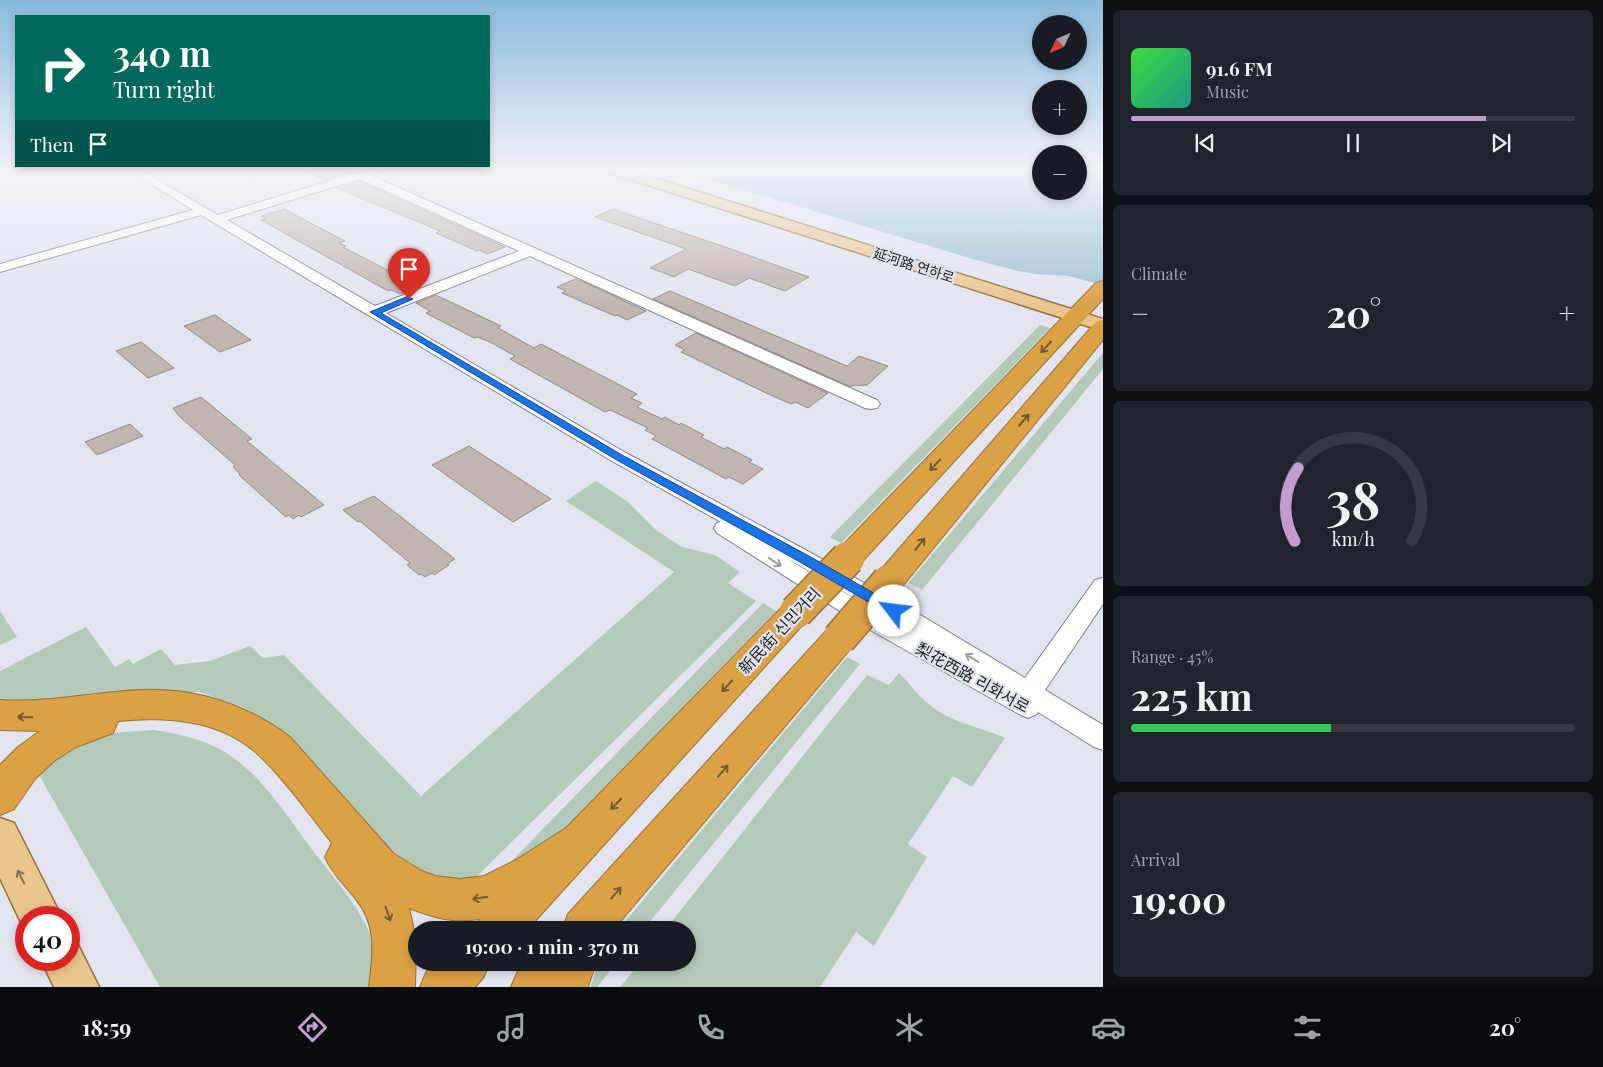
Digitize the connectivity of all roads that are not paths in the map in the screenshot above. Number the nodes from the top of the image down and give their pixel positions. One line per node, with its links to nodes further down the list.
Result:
1 (209, 215): 6 (street); 8 (street, 梨花西路 리화서로)
2 (450, 215): 5 (street)
3 (773, 215): 7 (main road, 延河路 연하로)
4 (782, 215): 7 (main road, 延河路 연하로)
5 (531, 251): 8 (street); 10 (street)
6 (0, 268)
7 (1091, 306): 9 (main road, 延河路 연하로); 19 (highway, 新民街 신민거리, one-way to 19, bridge)
8 (374, 312): 11 (street, 梨花西路 리화서로)
9 (1103, 326): 22 (highway, one-way to 9, bridge)
10 (871, 404)
11 (618, 457): 13 (street, 梨花西路 리화서로, one-way to 11); 16 (street, 梨花西路 리화서로, one-way to 16)
12 (1103, 586): 13 (street)
13 (1029, 693): 15 (street, 梨花西路 리화서로)
14 (0, 715): 19 (highway, one-way to 14)
15 (1103, 739)
16 (1103, 748)
17 (0, 797): 28 (highway, one-way to 28)
18 (0, 836): 20 (main road, one-way to 18)
19 (582, 840): 21 (highway, 新民街 신민거리)
20 (36, 906)
21 (506, 921)
22 (597, 921)
23 (69, 971): 27 (main road)
24 (458, 971): 29 (highway)
25 (548, 971): 30 (highway)
26 (571, 971): 31 (highway)
27 (77, 987)
28 (392, 987)
29 (443, 987)
30 (534, 987)
31 (565, 987)

